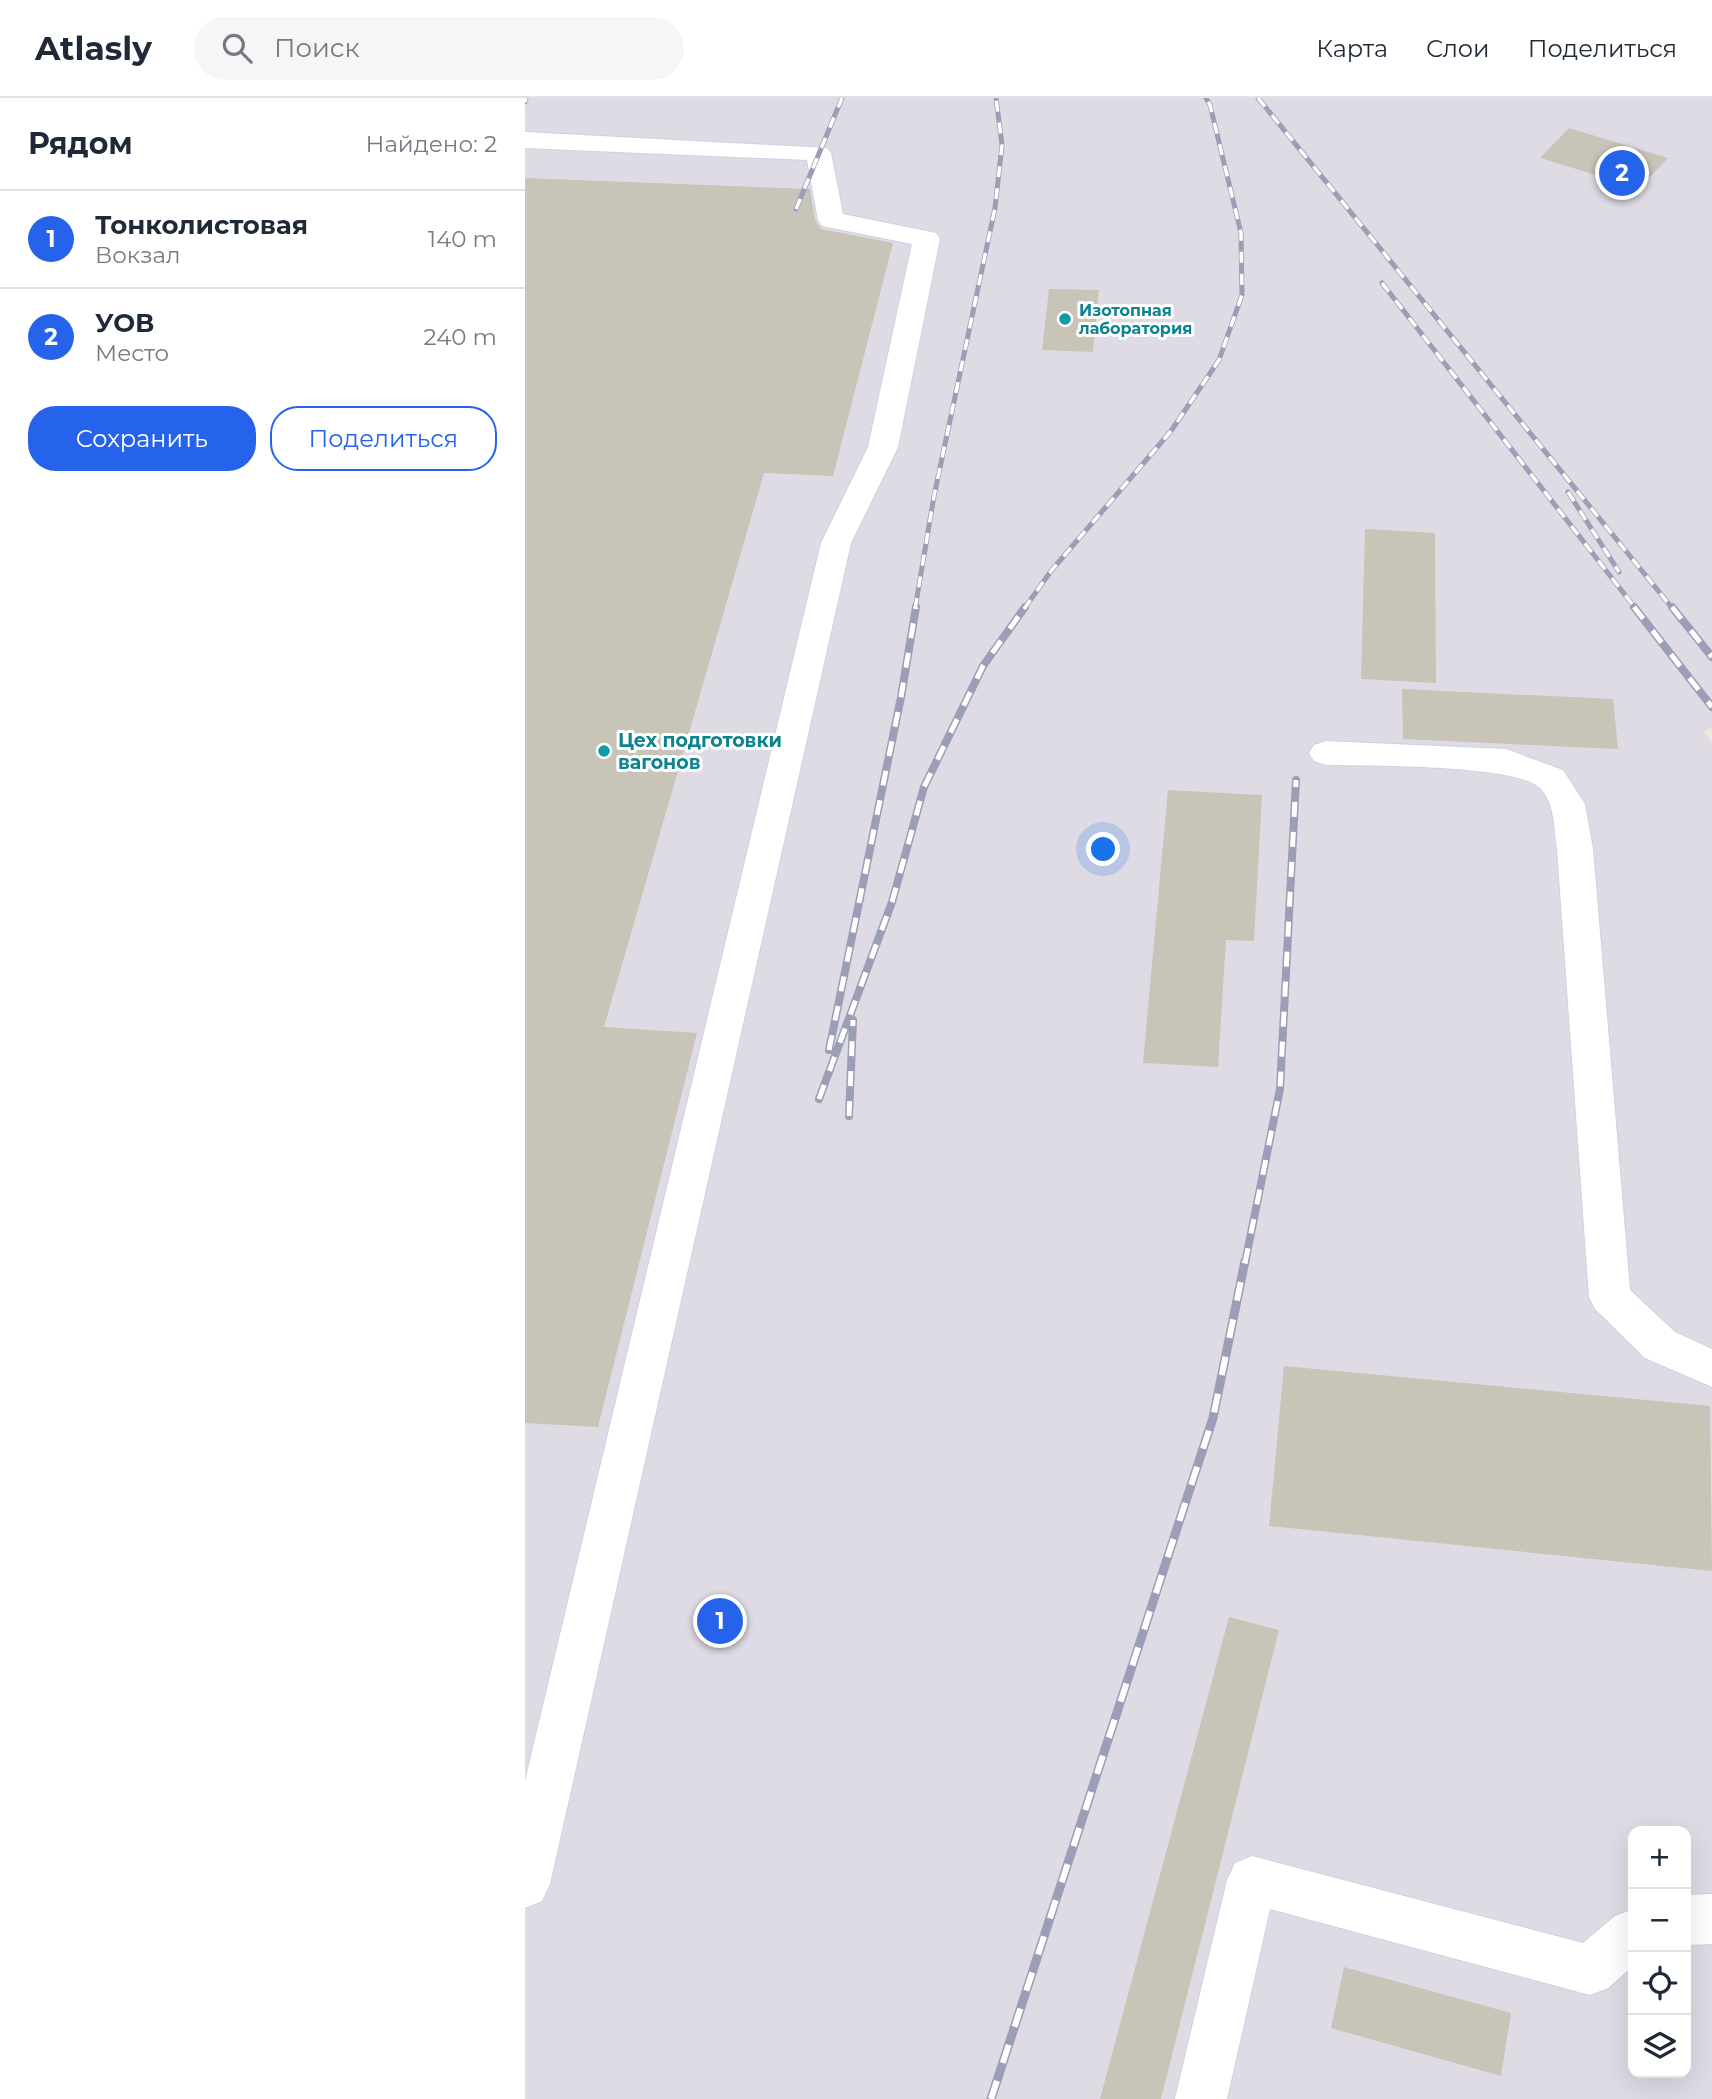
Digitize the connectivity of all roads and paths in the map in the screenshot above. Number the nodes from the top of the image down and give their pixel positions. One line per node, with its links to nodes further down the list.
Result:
1 (525, 140): 4 (lane)
2 (1326, 753): 3 (lane)
3 (1712, 1369)
4 (525, 1884)
5 (1712, 1919): 6 (lane)
6 (1691, 1920)
7 (1628, 1938): 8 (lane)
8 (1201, 2099)

